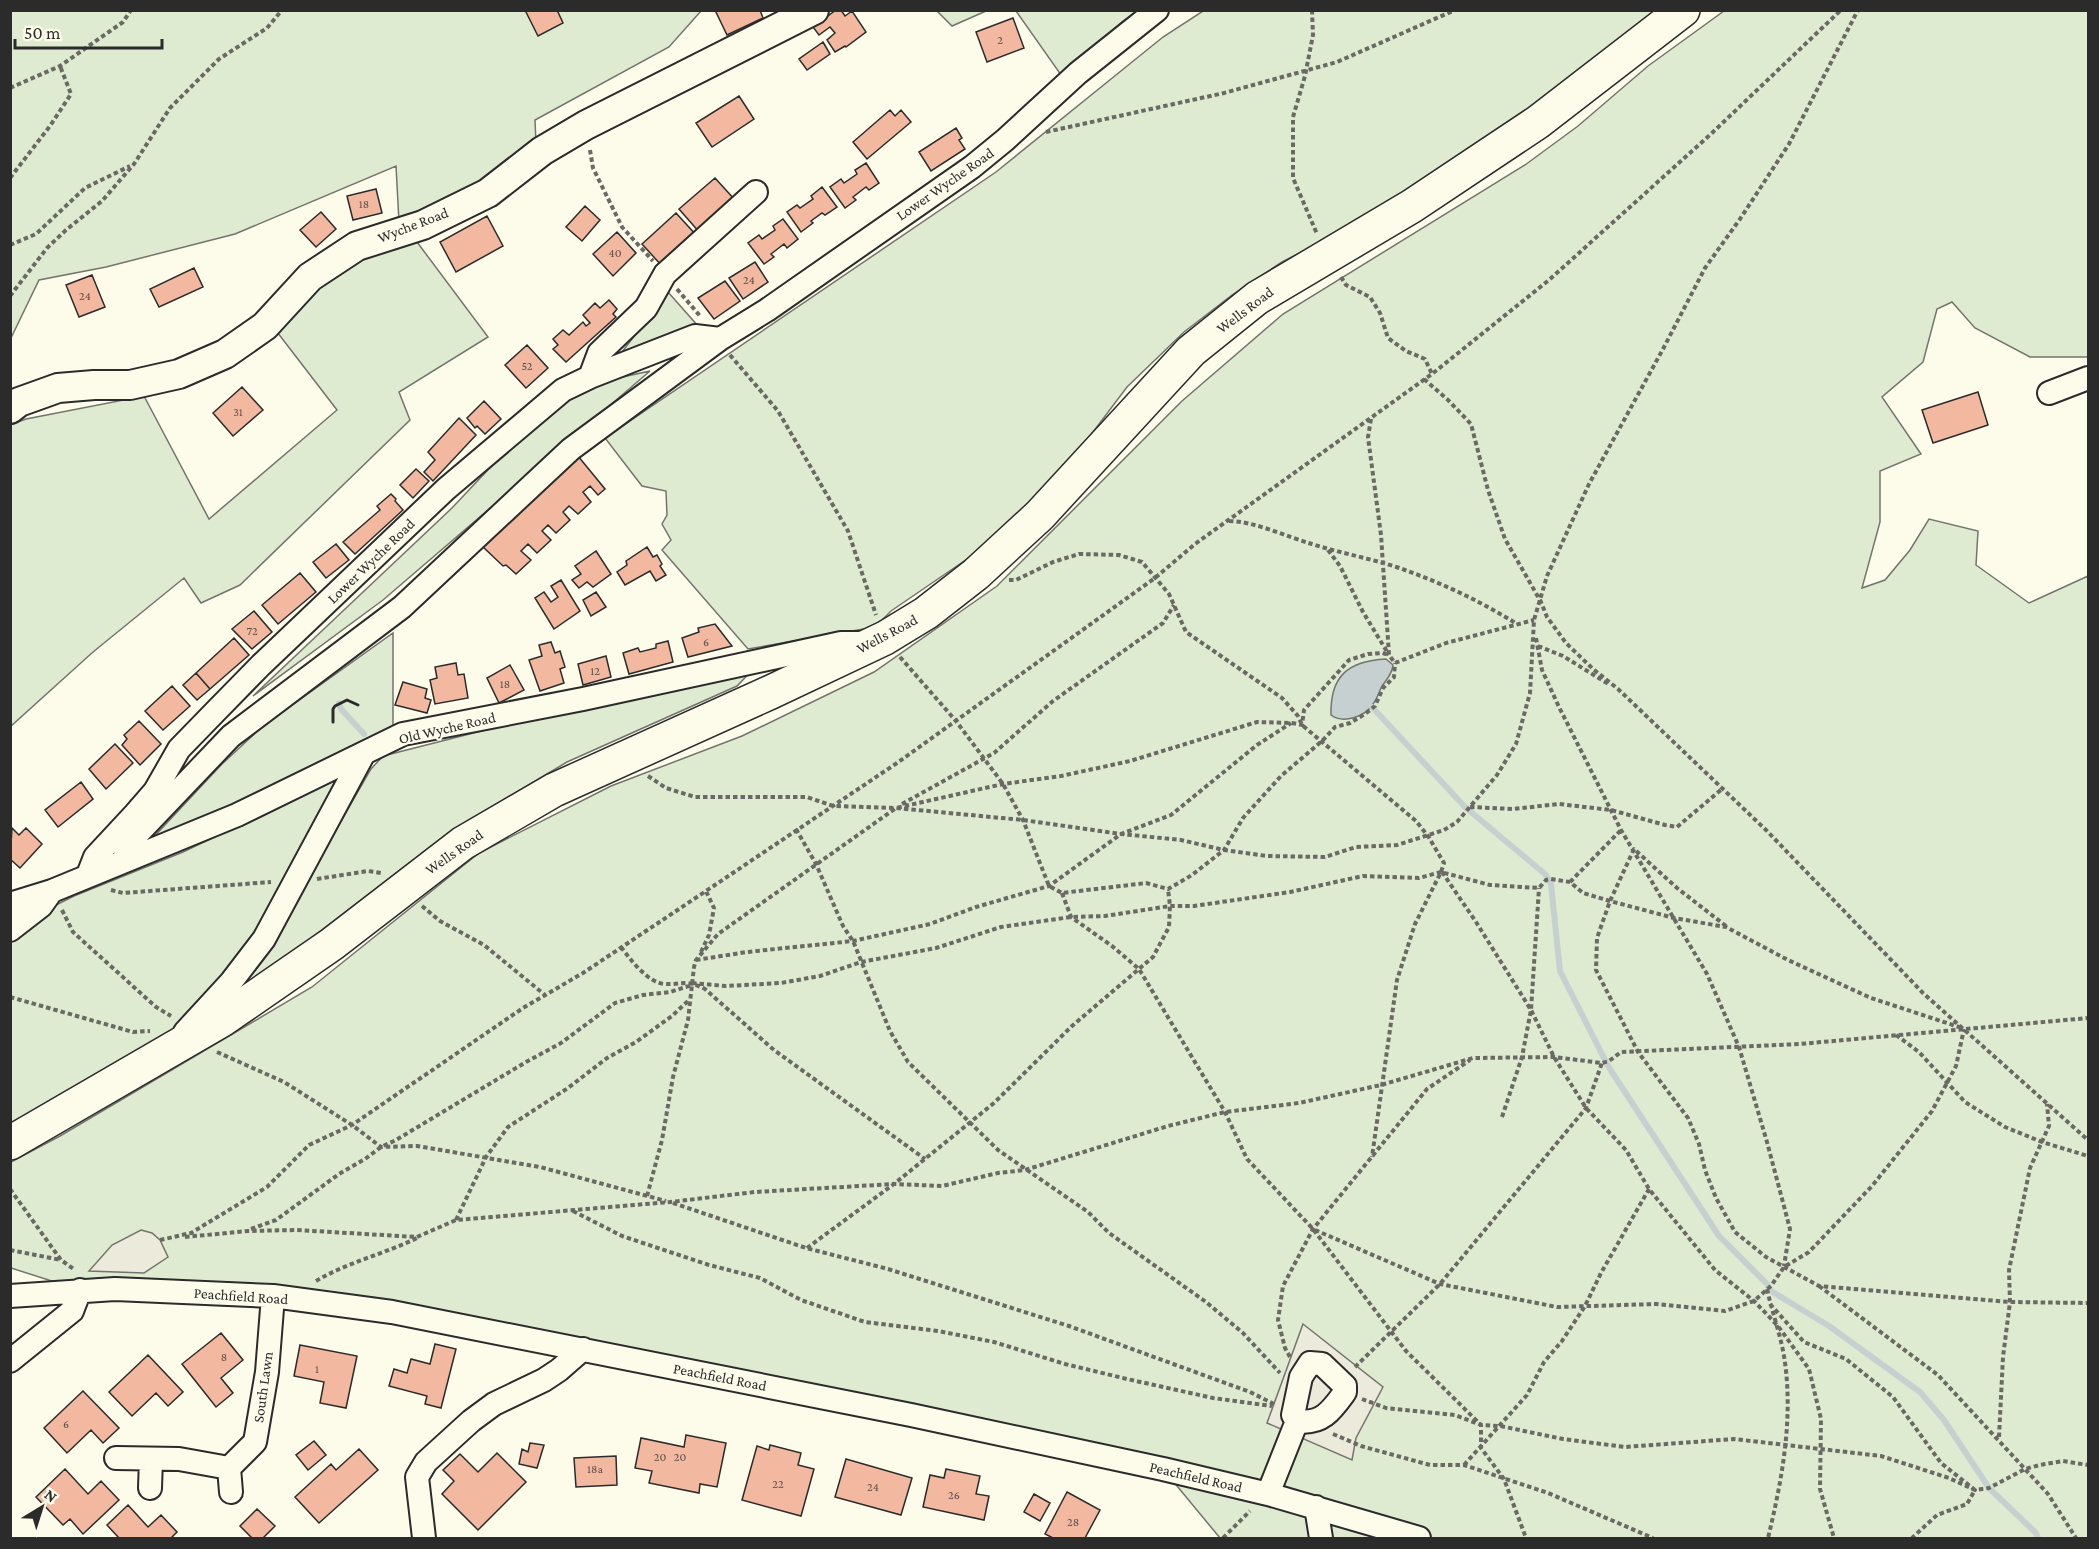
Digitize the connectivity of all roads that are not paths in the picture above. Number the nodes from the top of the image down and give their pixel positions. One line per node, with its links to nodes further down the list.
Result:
1 (814, 10): 9 (main road, Wyche Road)
2 (1157, 10): 5 (street, Lower Wyche Road)
3 (1683, 10): 10 (highway, Wells Road)
4 (756, 192): 6 (street)
5 (720, 339): 6 (street, Lower Wyche Road); 12 (street, Lower Wyche Road)
6 (590, 377): 13 (street, Lower Wyche Road)
7 (2088, 378): 8 (street)
8 (2049, 393)
9 (10, 409)
10 (879, 640): 11 (street, Old Wyche Road); 17 (highway, Wells Road)
11 (363, 755): 12 (street, Old Wyche Road); 17 (street)
12 (124, 861): 13 (street, Old Wyche Road)
13 (88, 875): 14 (street, Old Wyche Road)
14 (52, 891): 15 (street, Old Wyche Road); 16 (street)
15 (10, 904)
16 (10, 930)
17 (184, 1038): 18 (highway, Wells Road)
18 (10, 1143)
19 (80, 1290): 20 (street, Peachfield Road); 21 (street, Peachfield Road); 23 (street)
20 (10, 1296)
21 (281, 1297): 22 (street, Peachfield Road); 27 (street, South Lawn)
22 (583, 1349): 30 (street, Peachfield Road); 33 (street)
23 (10, 1361)
24 (1302, 1422): 24 (street); 30 (street)
25 (116, 1458): 26 (street)
26 (151, 1459): 27 (street); 28 (street)
27 (229, 1468): 29 (street)
28 (150, 1488)
29 (231, 1492)
30 (1268, 1494): 31 (street, Peachfield Road)
31 (1316, 1507): 32 (street, Peachfield Road); 34 (street)
32 (1355, 1519): 35 (street); 36 (street, Peachfield Road)
33 (424, 1539)
34 (1321, 1539)
35 (1334, 1539)
36 (1419, 1539)

